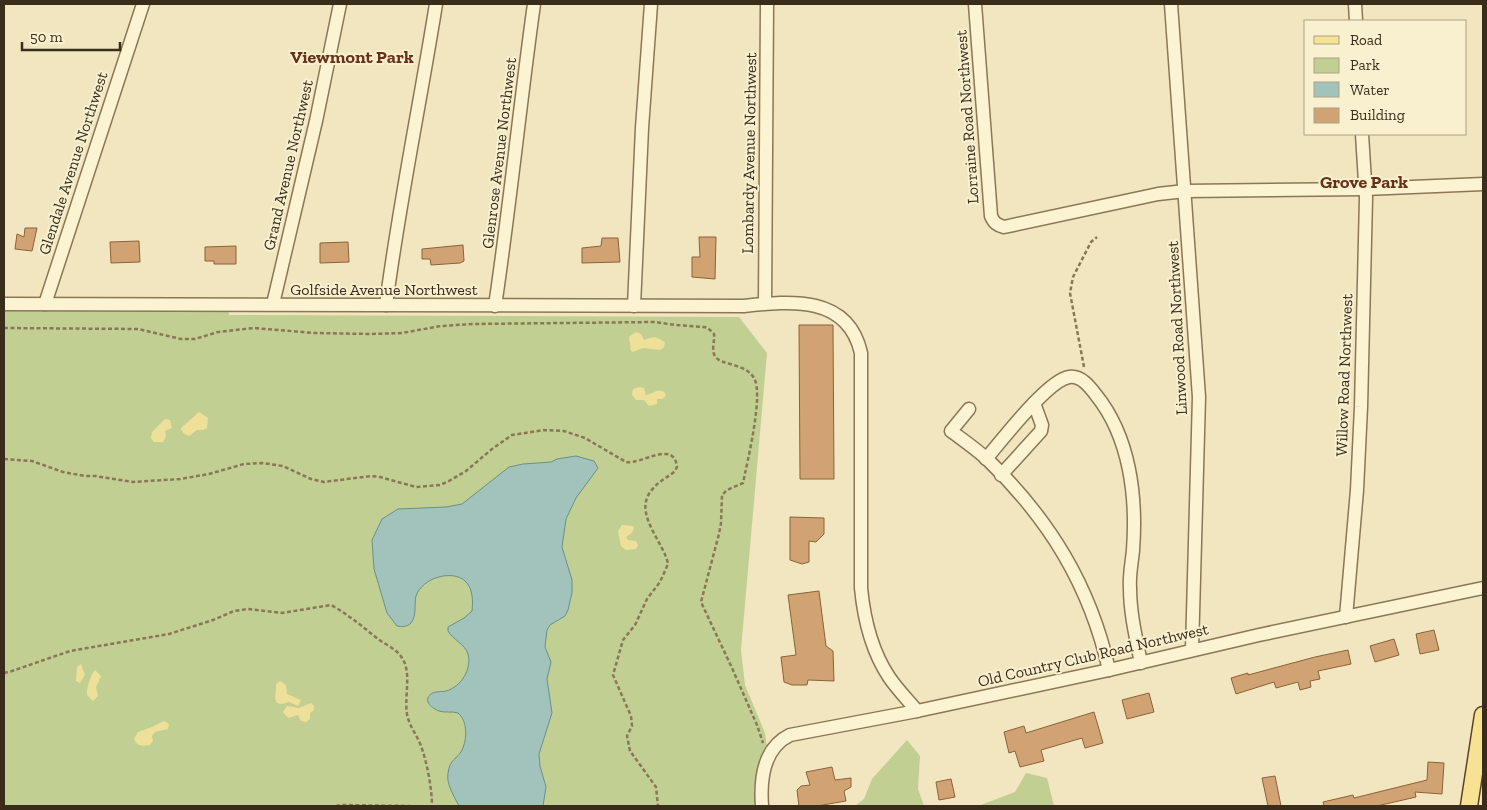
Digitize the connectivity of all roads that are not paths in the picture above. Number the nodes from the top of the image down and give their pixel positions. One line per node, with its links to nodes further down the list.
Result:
1 (143, 4): 16 (street, Glendale Avenue Northwest)
2 (340, 4): 17 (street, Grand Avenue Northwest)
3 (436, 4): 19 (street)
4 (534, 4): 20 (street, Glenrose Avenue Northwest)
5 (651, 4): 21 (street)
6 (767, 4): 18 (street, Lombardy Avenue Northwest)
7 (975, 4): 14 (street, Lorraine Road Northwest)
8 (1171, 4): 14 (street, Linwood Road Northwest)
9 (1355, 4): 10 (street)
10 (1356, 20)
11 (1362, 135): 13 (street, Willow Road Northwest)
12 (1483, 184): 13 (street)
13 (1365, 189): 14 (street); 27 (street, Willow Road Northwest)
14 (1185, 191): 28 (street, Linwood Road Northwest)
15 (4, 304): 16 (street, Golfside Avenue Northwest)
16 (45, 304): 17 (street, Golfside Avenue Northwest)
17 (273, 304): 19 (street, Golfside Avenue Northwest)
18 (765, 304): 21 (street, Golfside Avenue Northwest); 31 (street, Golfside Avenue Northwest)
19 (386, 305): 20 (street, Golfside Avenue Northwest)
20 (495, 306): 21 (street, Golfside Avenue Northwest)
21 (634, 306)
22 (1034, 403): 24 (street); 25 (street); 29 (street)
23 (969, 408): 24 (street)
24 (986, 459): 25 (street)
25 (1001, 474): 30 (street)
26 (1483, 588): 27 (street, Old Country Club Road Northwest)
27 (1346, 617): 28 (street, Old Country Club Road Northwest)
28 (1192, 650): 29 (street, Old Country Club Road Northwest)
29 (1141, 662): 30 (street, Old Country Club Road Northwest)
30 (1109, 670): 31 (street, Old Country Club Road Northwest)
31 (917, 711): 33 (street, Old Country Club Road Northwest)
32 (1483, 715): 34 (main road)
33 (762, 806)
34 (1469, 806)

